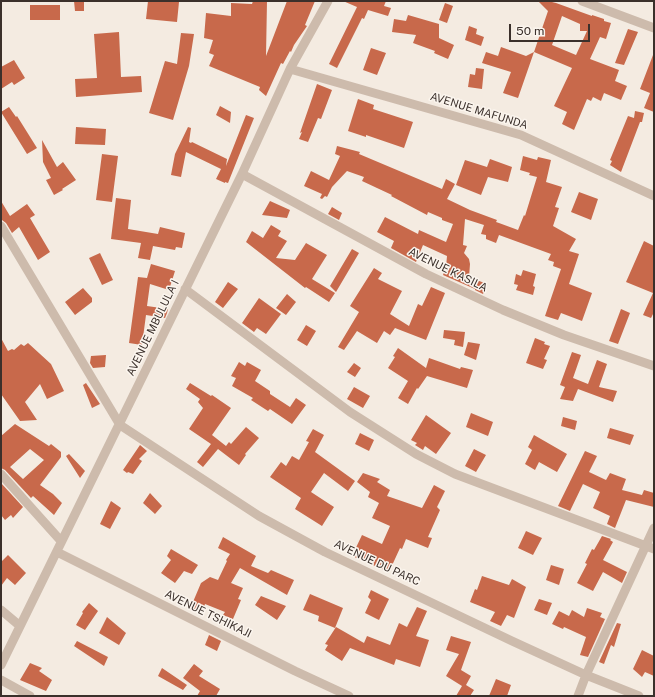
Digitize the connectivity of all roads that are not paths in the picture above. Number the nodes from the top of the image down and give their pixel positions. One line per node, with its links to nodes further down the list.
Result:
1 (328, 1): 4 (street, AVENUE MBULULA I)
2 (582, 1): 3 (street)
3 (654, 28)
4 (290, 69): 5 (street, AVENUE MBULULA I); 6 (street, AVENUE MAFUNDA)
5 (242, 174): 8 (street, AVENUE MBULULA I); 9 (street, AVENUE KASILA)
6 (654, 196)
7 (1, 226): 10 (street)
8 (184, 289): 10 (street, AVENUE MBULULA I); 14 (street)
9 (654, 366)
10 (120, 425): 13 (street, AVENUE MBULULA I); 19 (street, AVENUE DU PARC)
11 (1, 474): 13 (street)
12 (654, 528): 14 (street)
13 (61, 541): 15 (street, AVENUE MBULULA I)
14 (650, 548): 19 (street)
15 (57, 552): 17 (street, AVENUE MBULULA I); 22 (street, AVENUE TSHIKAJI)
16 (1, 610): 17 (street)
17 (20, 626): 18 (street, AVENUE MBULULA I)
18 (1, 665)
19 (586, 675): 23 (street); 24 (street, AVENUE DU PARC)
20 (1, 680): 21 (street)
21 (30, 696)
22 (349, 696)
23 (578, 696)
24 (638, 696)

